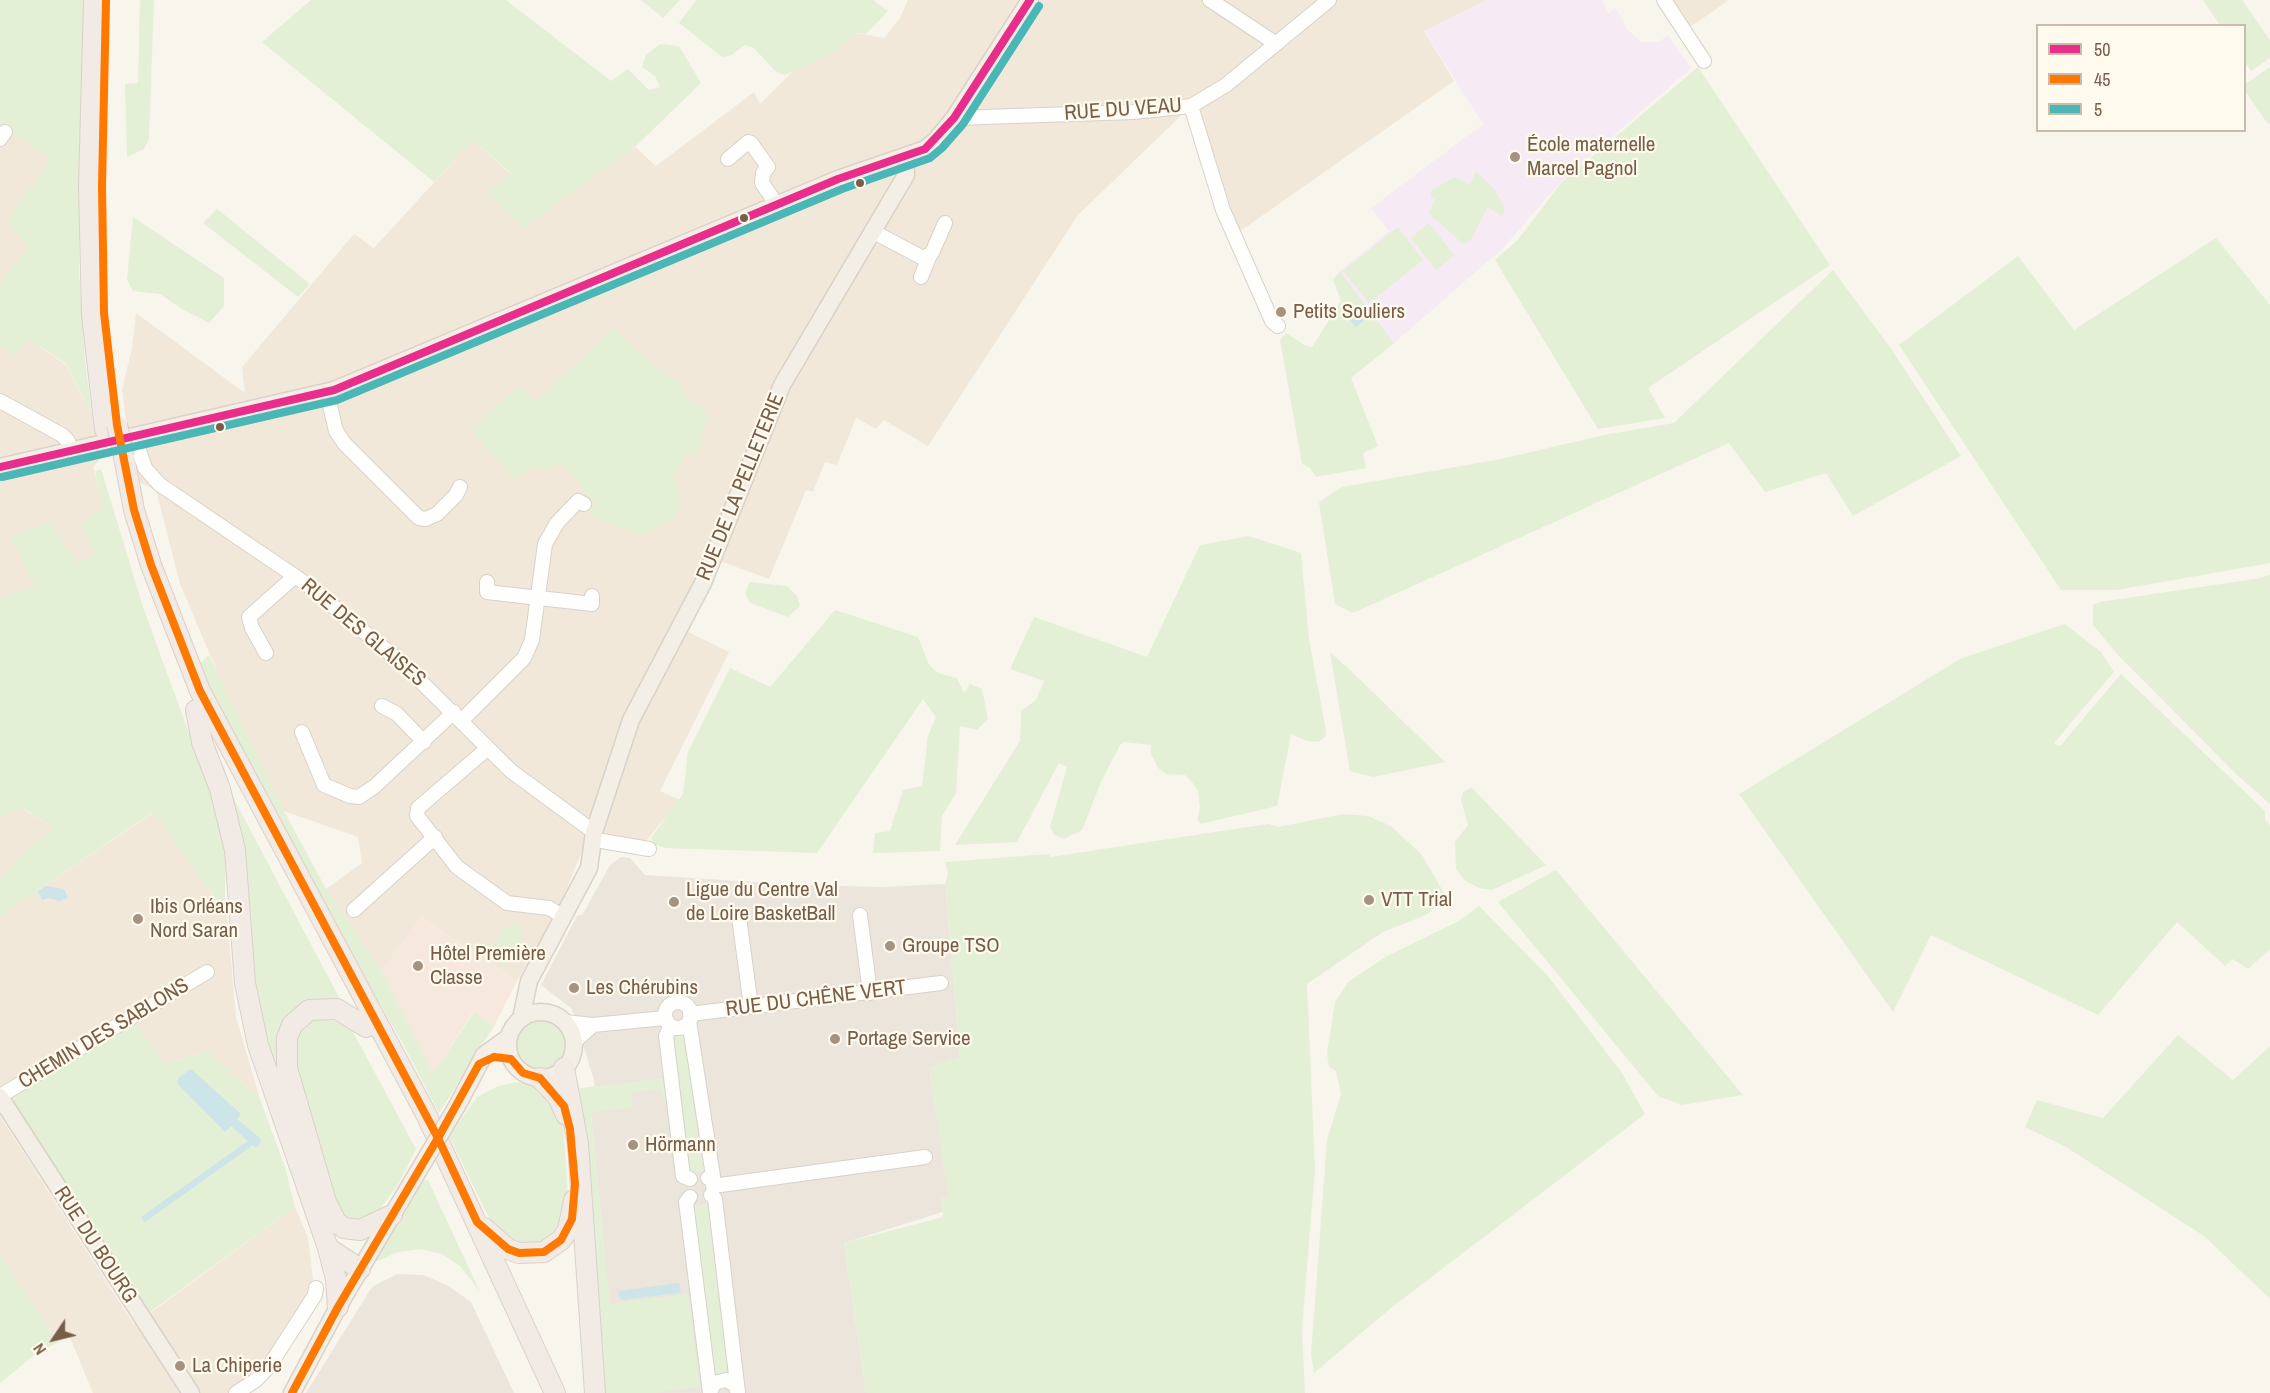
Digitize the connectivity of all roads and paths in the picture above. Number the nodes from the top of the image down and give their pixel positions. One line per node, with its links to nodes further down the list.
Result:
1 (94, 0): 21 (highway)
2 (106, 0): 21 (highway)
3 (1030, 0): 10 (main road)
4 (1210, 0): 7 (street)
5 (1329, 0): 7 (street, RUE DU VEAU)
6 (1664, 0): 8 (street)
7 (1275, 43): 9 (street, RUE DU VEAU)
8 (1704, 61)
9 (1191, 106): 10 (street, RUE DU VEAU); 18 (street)
10 (954, 118): 11 (main road)
11 (905, 157): 13 (main road); 15 (main road, RUE DE LA PELLETERIE)
12 (728, 159): 13 (street)
13 (777, 205): 19 (main road)
14 (945, 223): 16 (street)
15 (872, 231): 16 (street); 39 (main road, RUE DE LA PELLETERIE)
16 (930, 255): 17 (street)
17 (921, 277)
18 (1278, 326)
19 (327, 393): 22 (main road); 26 (street)
20 (0, 401): 23 (street)
21 (111, 427): 24 (highway)
22 (135, 438): 23 (main road); 28 (street, RUE DES GLAISES)
23 (71, 451): 25 (main road)
24 (118, 458): 34 (highway); 70 (highway)
25 (0, 467)
26 (460, 487)
27 (584, 504): 31 (street)
28 (295, 576): 32 (street); 35 (street, RUE DES GLAISES)
29 (487, 582): 31 (street)
30 (592, 596): 31 (street)
31 (537, 599): 35 (street)
32 (266, 653)
33 (382, 706): 37 (street)
34 (196, 710): 57 (highway); 71 (highway)
35 (458, 716): 37 (street); 38 (street, RUE DES GLAISES)
36 (302, 732): 37 (street)
37 (424, 742)
38 (488, 748): 39 (street, RUE DES GLAISES); 40 (street)
39 (597, 834): 41 (street); 44 (main road, RUE DE LA PELLETERIE)
40 (435, 837): 42 (street); 44 (street)
41 (649, 849)
42 (354, 910)
43 (860, 915): 49 (street)
44 (564, 917): 47 (main road, RUE DE LA PELLETERIE)
45 (739, 917): 50 (street)
46 (207, 972): 64 (street, CHEMIN DES SABLONS)
47 (529, 981): 51 (main road); 53 (main road, RUE DE LA PELLETERIE)
48 (941, 983): 49 (street, RUE DU CHÊNE VERT)
49 (870, 993): 50 (street, RUE DU CHÊNE VERT)
50 (751, 1007): 52 (street, RUE DU CHÊNE VERT)
51 (542, 1012): 53 (main road); 54 (main road)
52 (690, 1018): 55 (street); 55 (street); 67 (street)
53 (521, 1019): 58 (main road)
54 (564, 1022): 56 (street); 59 (main road)
55 (668, 1022): 56 (street); 66 (street)
56 (593, 1025): 59 (street)
57 (366, 1027): 69 (highway); 79 (highway)
58 (509, 1037): 60 (main road); 61 (main road)
59 (574, 1042): 62 (main road)
60 (511, 1059): 61 (main road); 63 (main road)
61 (479, 1064): 69 (main road, bridge)
62 (564, 1068): 63 (main road); 81 (highway)
63 (540, 1078): 70 (highway)
64 (0, 1096): 76 (main road, RUE DU BOURG)
65 (925, 1157): 67 (street)
66 (690, 1179): 67 (street); 68 (street)
67 (710, 1187): 68 (street); 75 (street)
68 (690, 1197): 82 (street)
69 (392, 1215): 72 (main road)
70 (477, 1222): 80 (highway)
71 (328, 1248): 72 (highway); 74 (highway)
72 (360, 1269): 74 (main road)
73 (316, 1288): 77 (street)
74 (338, 1307): 78 (main road)
75 (738, 1392): 82 (street)
76 (191, 1393)
77 (236, 1393)
78 (292, 1393)
79 (541, 1393)
80 (555, 1393)
81 (595, 1393)
82 (710, 1393)

